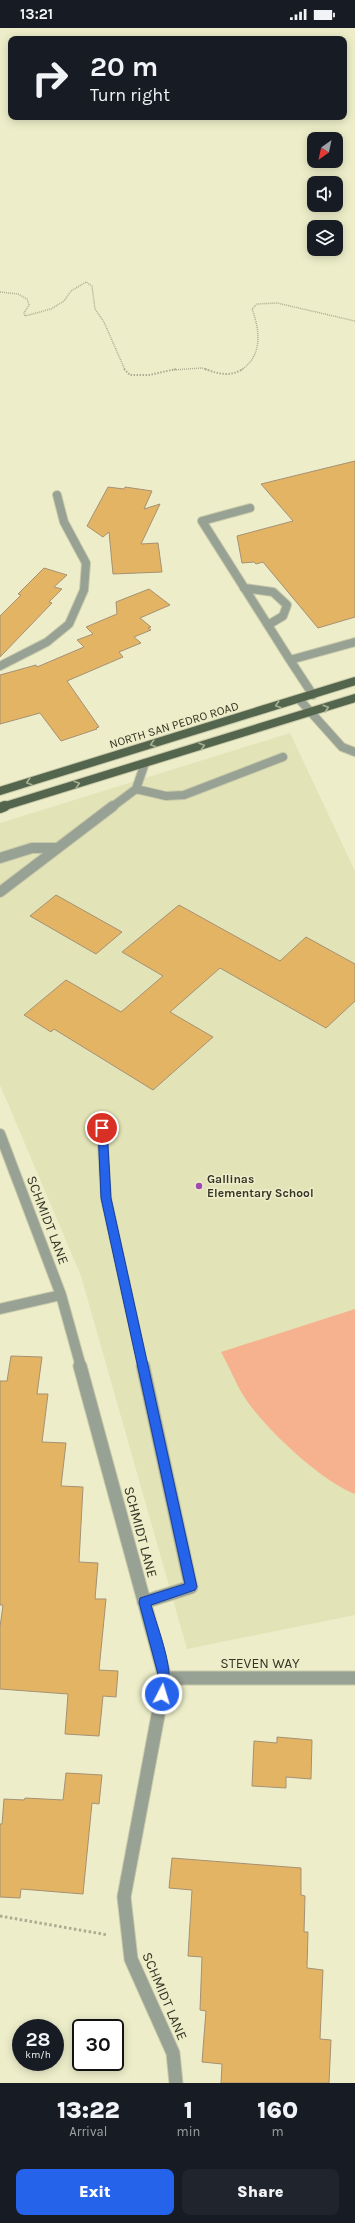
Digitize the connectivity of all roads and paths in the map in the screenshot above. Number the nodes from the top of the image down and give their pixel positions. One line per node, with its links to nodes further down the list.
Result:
1 (0, 292): 2 (path)
2 (355, 322)
3 (57, 495): 9 (street)
4 (250, 508): 5 (street)
5 (244, 588): 6 (street); 6 (street)
6 (268, 625): 8 (street)
7 (355, 642): 8 (street)
8 (290, 660): 11 (street)
9 (0, 666)
10 (355, 682): 11 (main road, NORTH SAN PEDRO ROAD)
11 (313, 695): 13 (main road, NORTH SAN PEDRO ROAD)
12 (355, 698): 14 (main road, one-way to 12)
13 (299, 699): 14 (street); 19 (main road, NORTH SAN PEDRO ROAD, one-way to 19)
14 (311, 712): 15 (street); 17 (main road, one-way to 14)
15 (355, 752)
16 (283, 757): 18 (street)
17 (145, 763): 18 (street); 20 (main road, one-way to 17)
18 (136, 789): 21 (street)
19 (0, 791)
20 (0, 808)
21 (57, 848): 22 (street); 23 (street)
22 (0, 858)
23 (0, 892)
24 (102, 1128): 28 (street)
25 (1, 1138): 26 (street, SCHMIDT LANE)
26 (61, 1295): 27 (street); 28 (street, SCHMIDT LANE)
27 (0, 1309)
28 (144, 1602): 29 (street, SCHMIDT LANE)
29 (165, 1678): 30 (street, STEVEN WAY); 32 (street, SCHMIDT LANE)
30 (355, 1678)
31 (0, 1916): 32 (path)
32 (128, 1939): 33 (street, SCHMIDT LANE)
33 (176, 2083)

